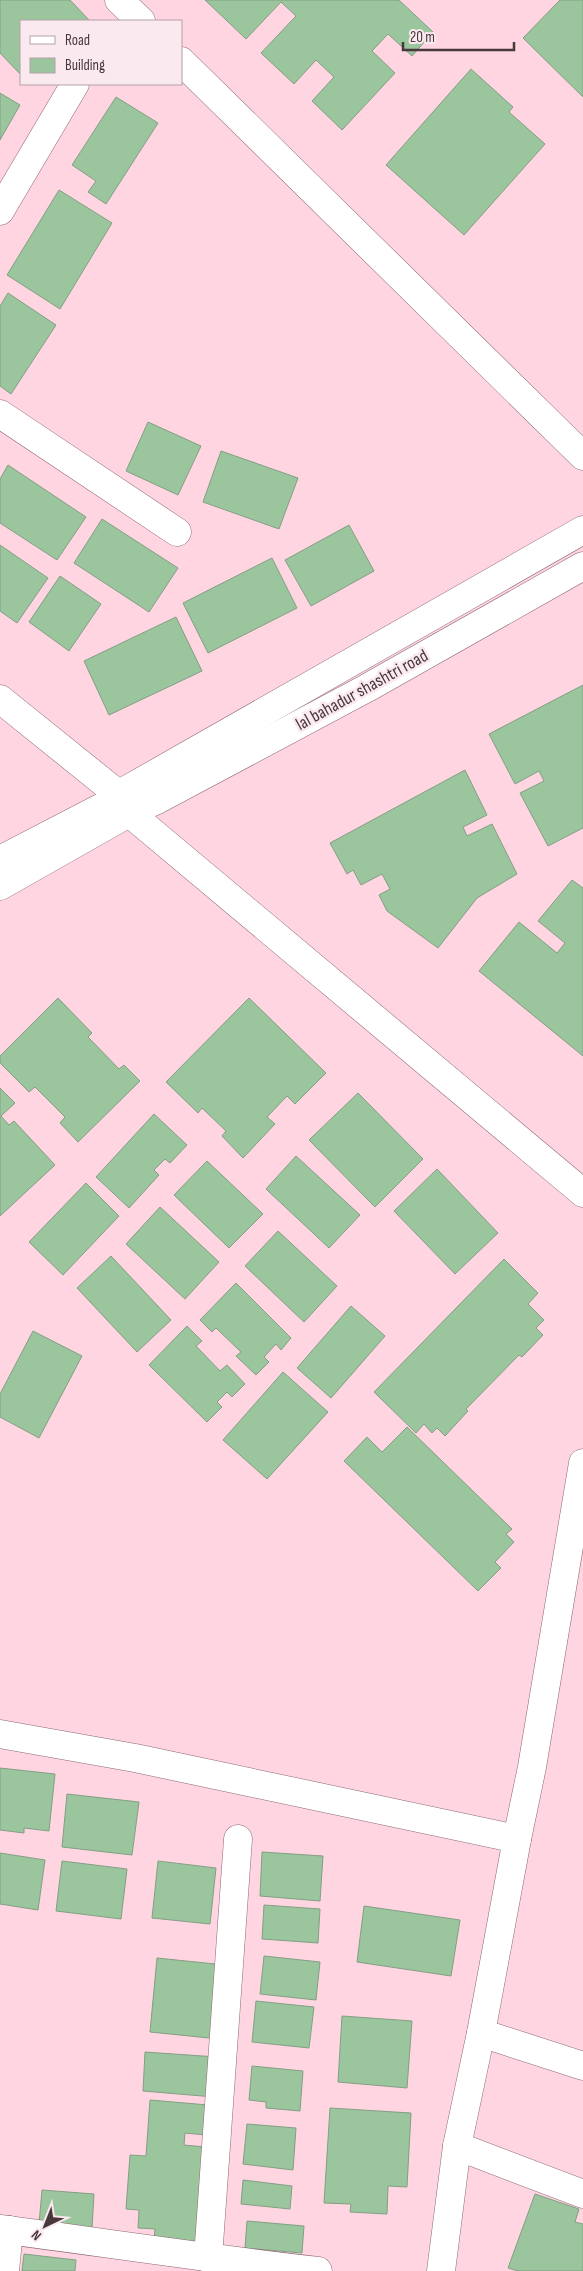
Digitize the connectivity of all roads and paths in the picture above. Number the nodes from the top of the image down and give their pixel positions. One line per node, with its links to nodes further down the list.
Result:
1 (117, 7): 2 (street)
2 (139, 20)
3 (182, 62): 7 (street)
4 (74, 85): 5 (street)
5 (0, 211)
6 (0, 414): 9 (street)
7 (583, 456)
8 (583, 530): 12 (street)
9 (177, 532)
10 (583, 566): 12 (street, lal bahadur shashtri road)
11 (0, 699): 12 (street)
12 (124, 805): 13 (street); 14 (street, lal bahadur shashtri road); 15 (street)
13 (0, 860)
14 (0, 886)
15 (583, 1193)
16 (583, 1463): 19 (street)
17 (0, 1734): 19 (street)
18 (238, 1839): 25 (street)
19 (517, 1839): 20 (street)
20 (482, 2033): 21 (street); 22 (street)
21 (583, 2066)
22 (457, 2146): 23 (street); 28 (street)
23 (583, 2194)
24 (4, 2229): 25 (street); 26 (street)
25 (208, 2258): 27 (street)
26 (4, 2271)
27 (318, 2271)
28 (441, 2271)

